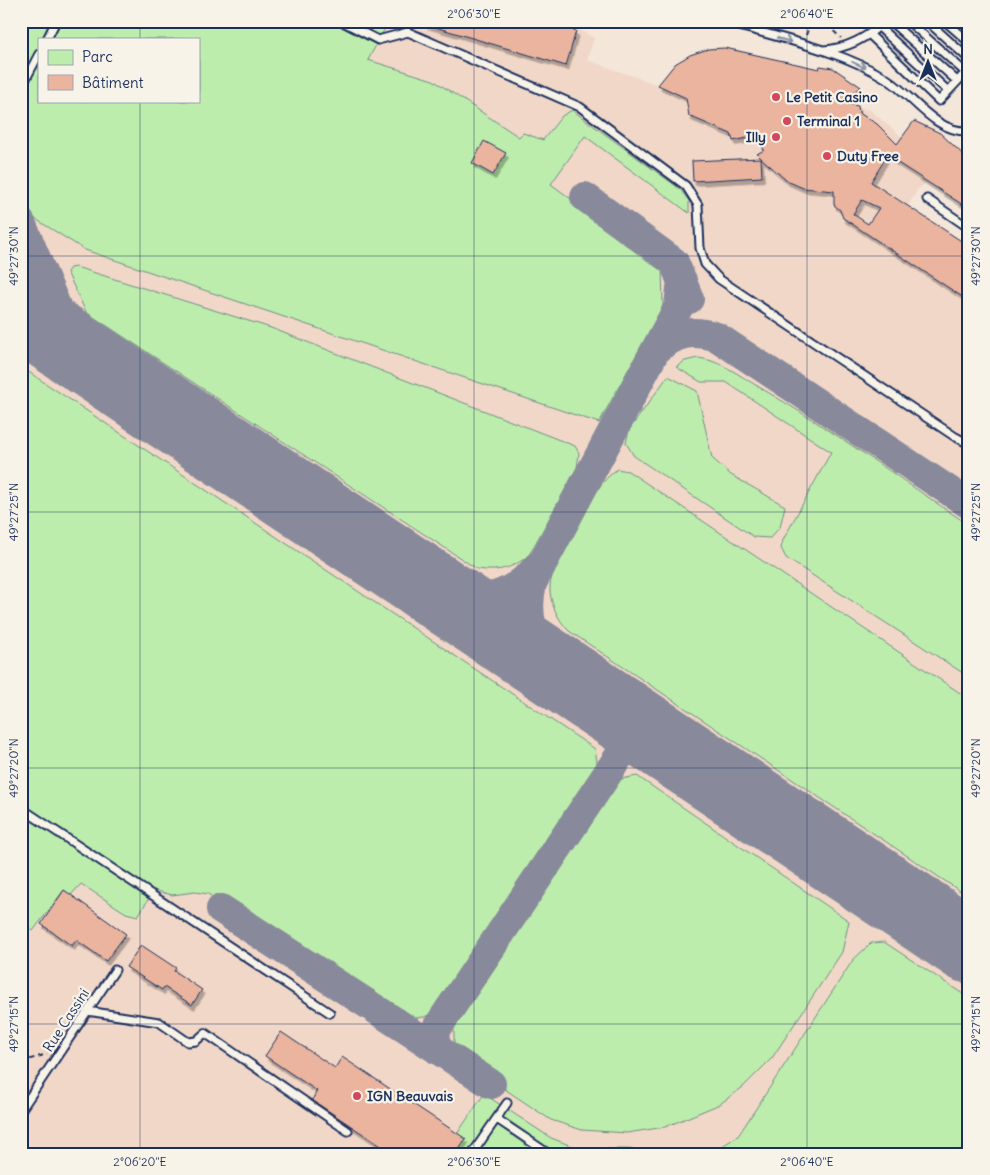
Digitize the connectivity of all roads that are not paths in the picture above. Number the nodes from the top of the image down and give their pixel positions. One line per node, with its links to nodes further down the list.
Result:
1 (56, 21): 12 (lane)
2 (341, 21): 24 (lane)
3 (722, 21): 14 (lane, one-way to 14)
4 (890, 21): 18 (lane)
5 (908, 21): 17 (lane)
6 (927, 21): 16 (lane)
7 (946, 21): 13 (lane)
8 (964, 21): 10 (lane)
9 (881, 24): 11 (lane); 20 (lane)
10 (969, 26)
11 (869, 34): 14 (lane); 20 (lane)
12 (48, 38)
13 (969, 42)
14 (813, 49): 21 (lane, one-way to 21)
15 (38, 56): 19 (lane)
16 (969, 59)
17 (967, 70): 18 (lane)
18 (957, 81): 20 (lane)
19 (21, 88)
20 (948, 91)
21 (968, 133)
22 (927, 199): 23 (lane)
23 (969, 228)
24 (969, 444)
25 (21, 808): 28 (lane)
26 (115, 970): 27 (lane, Rue Cassini)
27 (87, 1011): 30 (lane, Rue Cassini); 32 (lane)
28 (330, 1013)
29 (506, 1102): 31 (lane)
30 (21, 1110)
31 (497, 1118): 33 (lane); 34 (lane)
32 (348, 1131)
33 (472, 1154)
34 (549, 1154)

